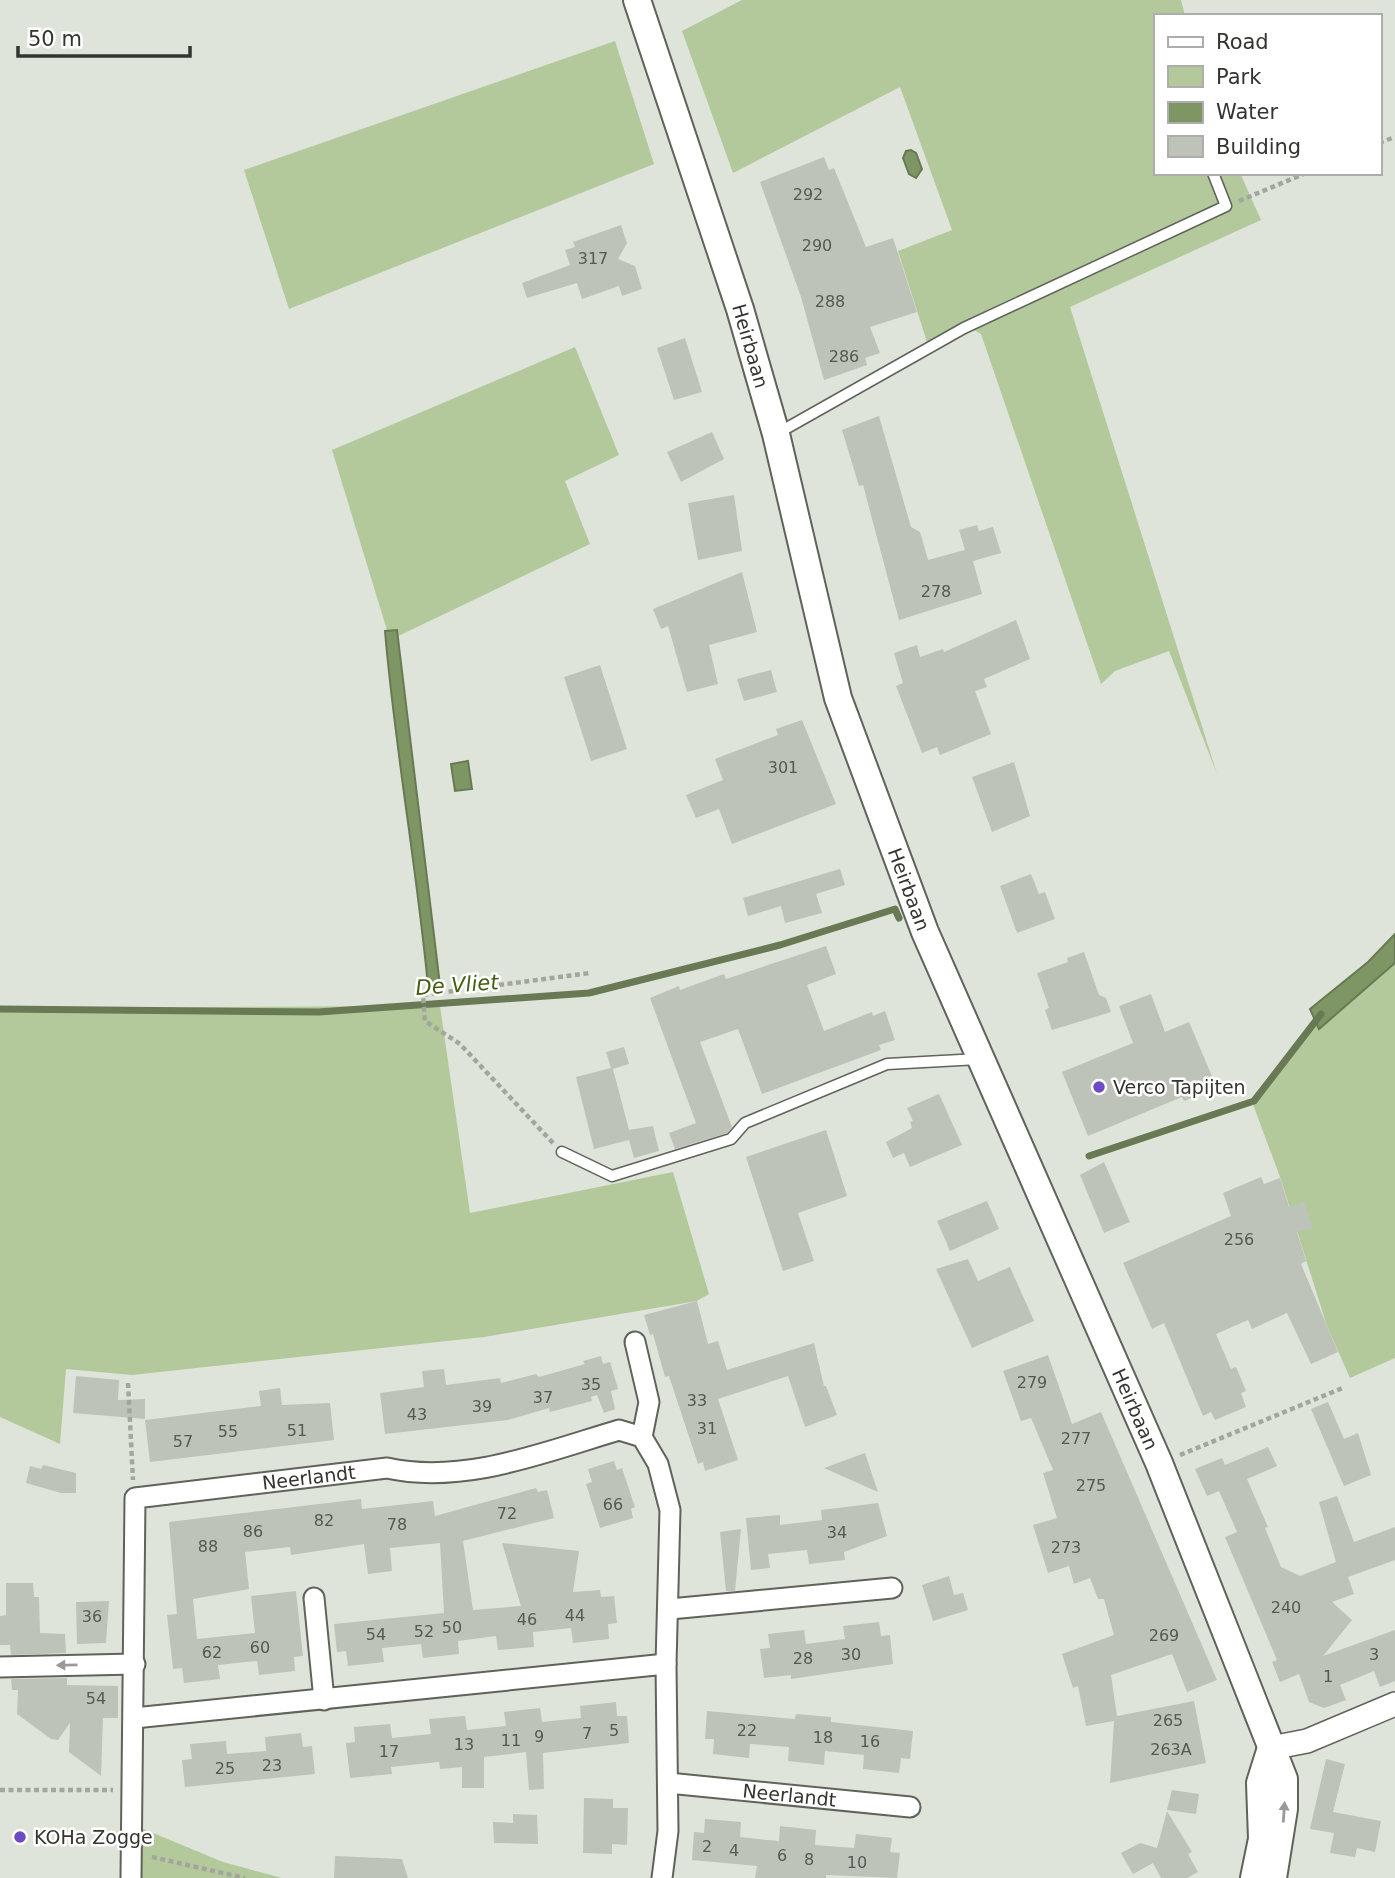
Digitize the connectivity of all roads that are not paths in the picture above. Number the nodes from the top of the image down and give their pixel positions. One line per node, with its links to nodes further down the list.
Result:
1 (637, 0): 3 (main road, Heirbaan)
2 (1214, 175): 3 (lane)
3 (776, 434): 4 (main road, Heirbaan)
4 (980, 1059): 5 (lane); 17 (main road, Heirbaan)
5 (562, 1152)
6 (635, 1342): 7 (street)
7 (642, 1437): 10 (street); 11 (street, Neerlandt)
8 (892, 1588): 10 (street)
9 (314, 1598): 14 (street)
10 (670, 1609): 12 (street)
11 (135, 1664): 13 (street, one-way to 13); 16 (street)
12 (666, 1664): 14 (street); 18 (street)
13 (0, 1667)
14 (324, 1699): 16 (street)
15 (1395, 1704): 17 (street)
16 (134, 1718): 20 (street)
17 (1271, 1748): 22 (main road); 23 (main road, Heirbaan, one-way to 17)
18 (668, 1783): 19 (street, Neerlandt); 21 (street)
19 (910, 1807)
20 (131, 1878)
21 (662, 1878)
22 (1254, 1878)
23 (1273, 1878)

